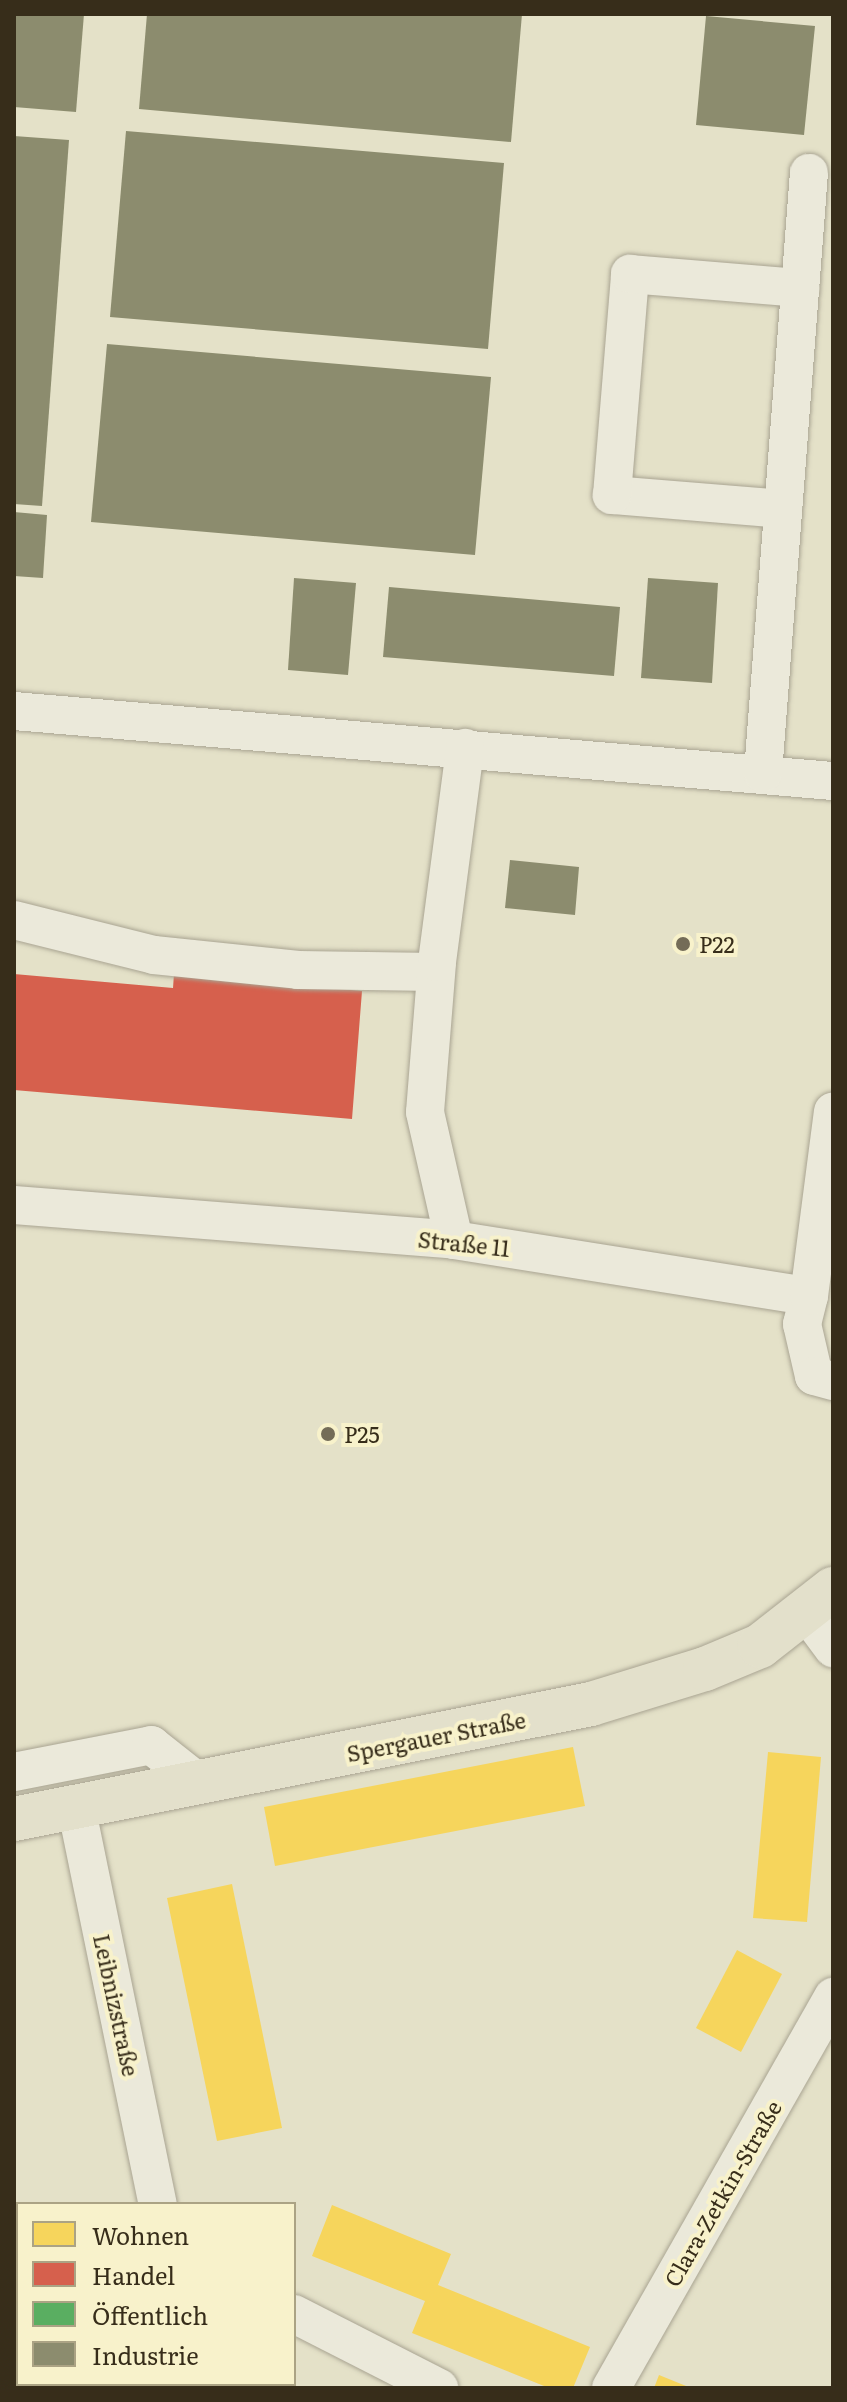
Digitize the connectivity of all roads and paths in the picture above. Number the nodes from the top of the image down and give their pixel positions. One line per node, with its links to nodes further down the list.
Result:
1 (809, 173): 2 (street)
2 (800, 288): 3 (street); 3 (street)
3 (783, 509): 6 (street)
4 (14, 711): 5 (street)
5 (465, 748): 6 (street); 9 (street)
6 (763, 773): 7 (street)
7 (833, 781)
8 (14, 920): 9 (street)
9 (436, 972): 12 (street)
10 (833, 1112): 13 (street)
11 (14, 1205): 12 (street, Straße 11)
12 (454, 1240): 13 (street, Straße 11)
13 (809, 1296): 14 (street)
14 (833, 1381)
15 (820, 1601): 16 (street); 18 (main road, Spergauer Straße)
16 (833, 1648)
17 (14, 1772): 18 (street)
18 (198, 1782): 19 (main road, Spergauer Straße)
19 (76, 1806): 20 (main road, Spergauer Straße); 22 (street, Leibnizstraße)
20 (14, 1819)
21 (833, 1997): 25 (street, Clara-Zetkin-Straße)
22 (158, 2202)
23 (296, 2315): 24 (street)
24 (439, 2388)
25 (611, 2388)

